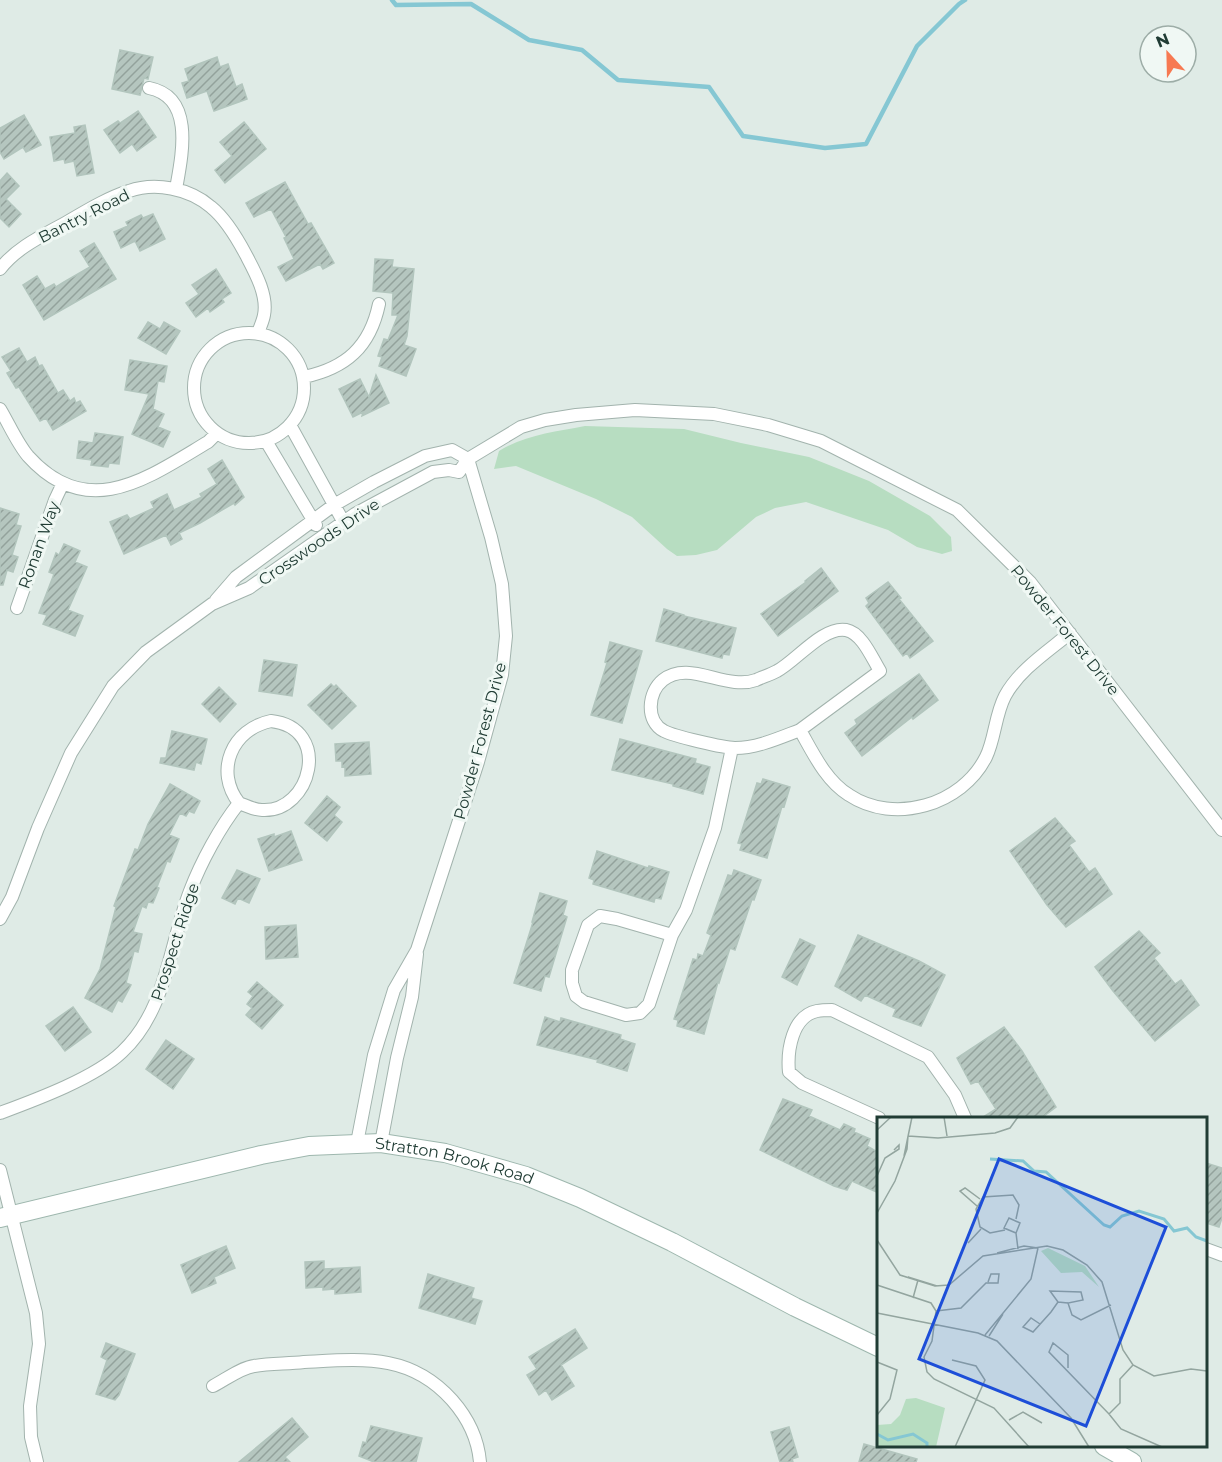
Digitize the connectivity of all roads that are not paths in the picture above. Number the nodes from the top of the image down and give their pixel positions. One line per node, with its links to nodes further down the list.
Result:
1 (149, 88): 2 (street)
2 (176, 189): 3 (street, Bantry Road); 5 (street, Bantry Road)
3 (0, 270)
4 (379, 304): 6 (street)
5 (258, 333): 6 (street); 9 (street)
6 (304, 377): 8 (street)
7 (0, 409): 12 (street)
8 (290, 425): 10 (street); 13 (street)
9 (217, 433): 10 (street); 12 (street)
10 (266, 441): 14 (street)
11 (468, 459): 13 (street, Crosswoods Drive); 15 (street, Crosswoods Drive); 19 (street, Powder Forest Drive); 26 (street, Powder Forest Drive)
12 (63, 483): 18 (street, Ronan Way)
13 (334, 504): 14 (street, Crosswoods Drive); 15 (street)
14 (313, 520): 16 (street); 17 (street, Crosswoods Drive)
15 (343, 521): 16 (street, Crosswoods Drive)
16 (323, 535): 17 (street, Crosswoods Drive)
17 (213, 604): 24 (street, Crosswoods Drive)
18 (17, 608)
19 (1070, 633): 20 (street); 23 (street, Powder Forest Drive)
20 (800, 730): 21 (street); 21 (street)
21 (732, 748): 25 (street)
22 (239, 803): 22 (street); 27 (street, Prospect Ridge)
23 (1222, 830)
24 (0, 919)
25 (672, 935): 25 (street)
26 (417, 950): 30 (street, Powder Forest Drive); 31 (street, Powder Forest Drive)
27 (0, 1113)
28 (963, 1117): 29 (street)
29 (877, 1118)
30 (357, 1143): 31 (street, Stratton Brook Road); 33 (street, Stratton Brook Road)
31 (381, 1143): 36 (street, Stratton Brook Road)
32 (0, 1170): 33 (street)
33 (6, 1217): 39 (street)
34 (1207, 1249): 35 (street)
35 (1222, 1255)
36 (877, 1346)
37 (213, 1386): 40 (street)
38 (1106, 1447): 41 (street)
39 (37, 1462)
40 (480, 1462)
41 (1132, 1462)

